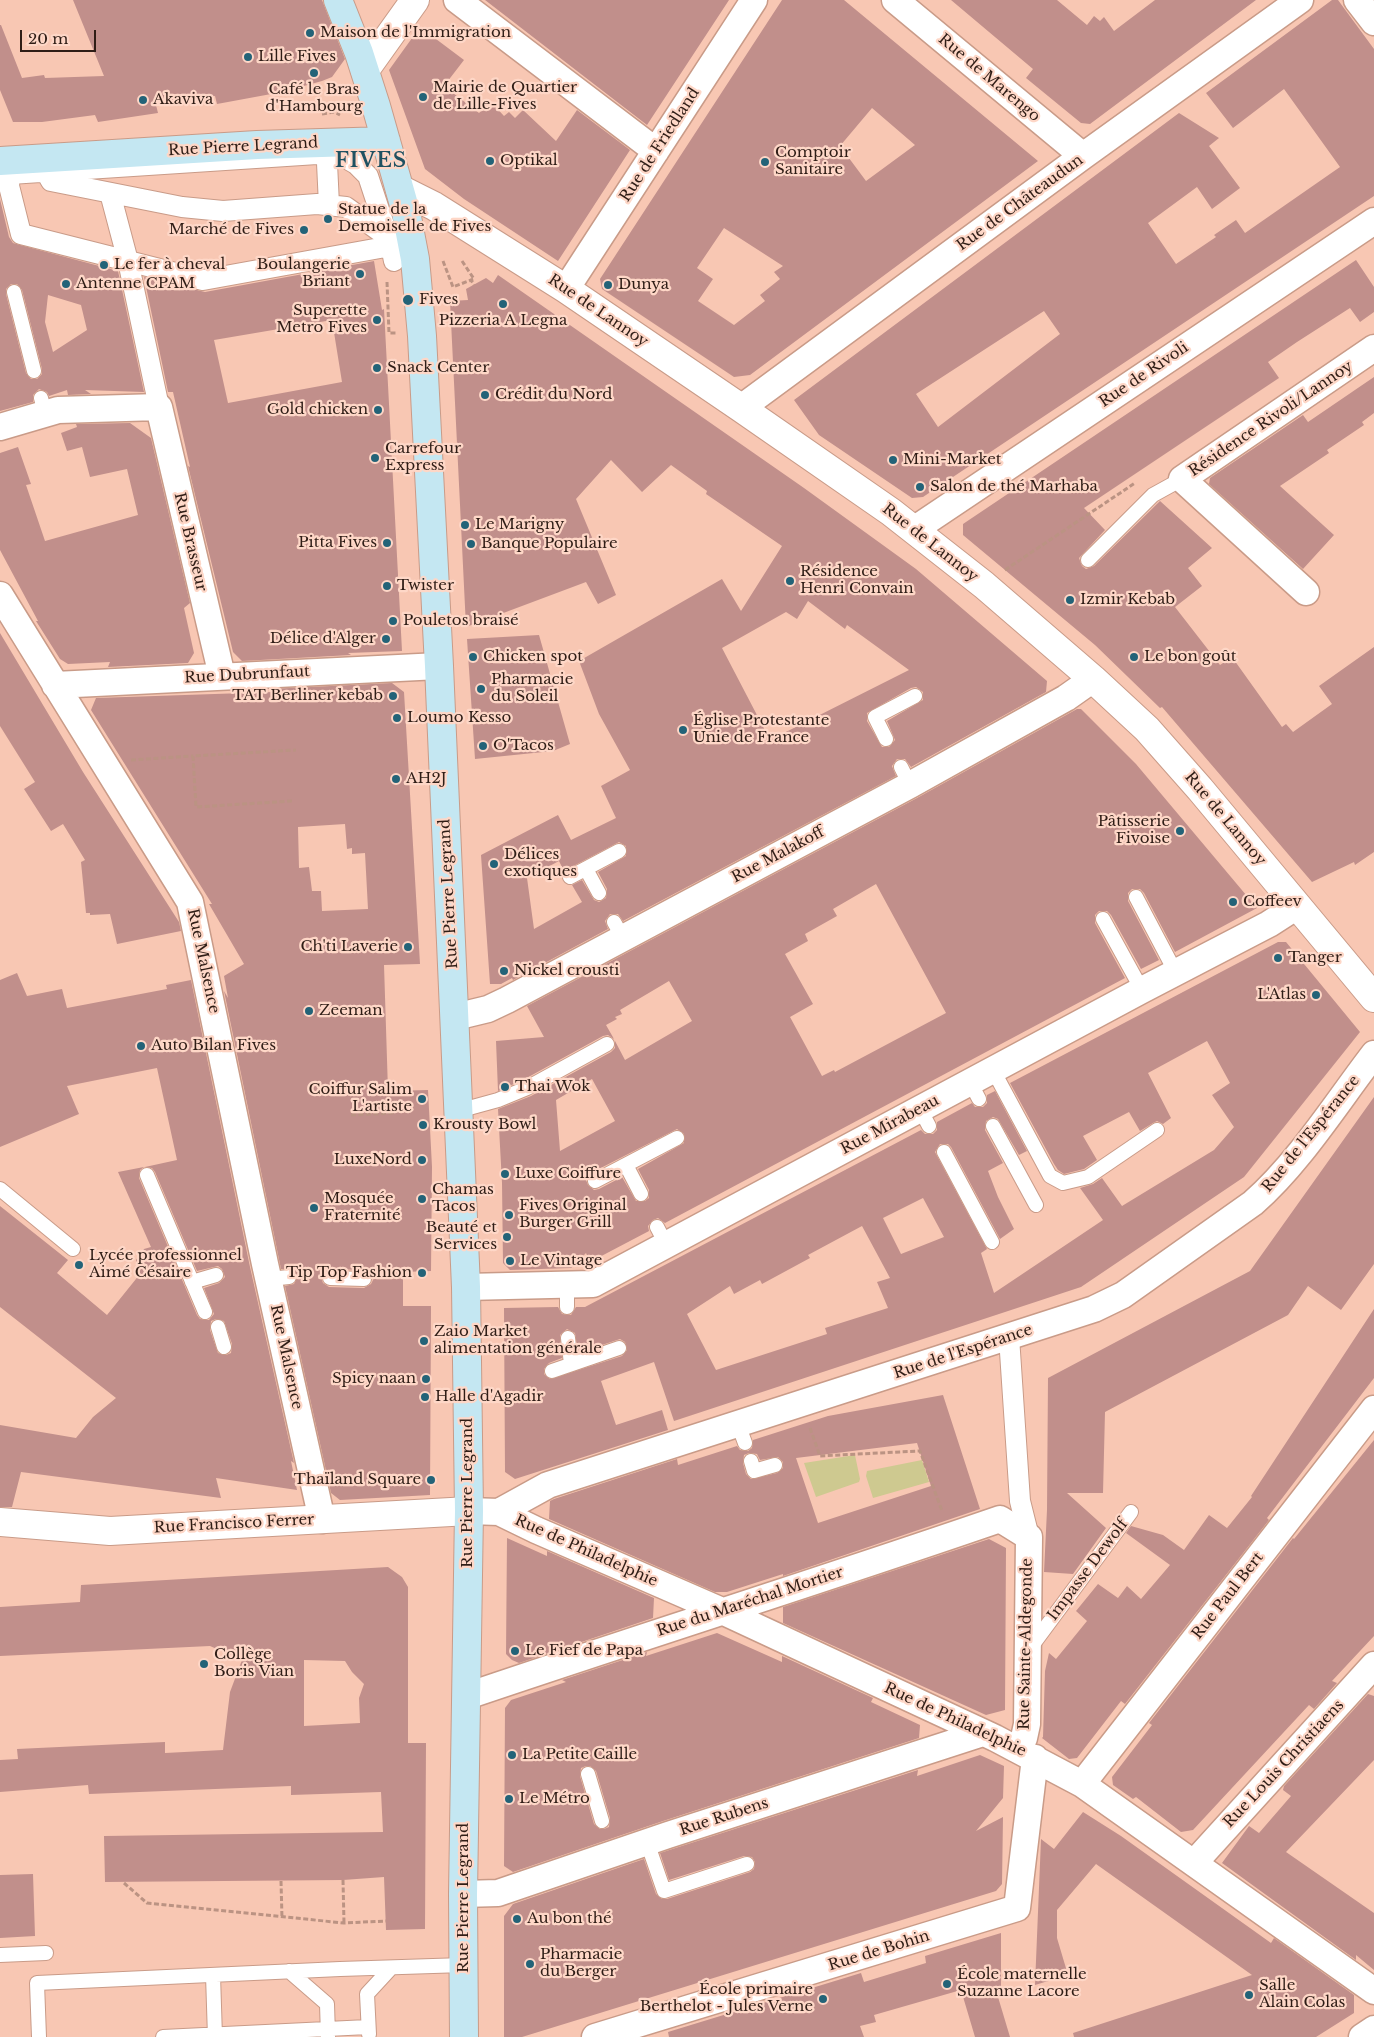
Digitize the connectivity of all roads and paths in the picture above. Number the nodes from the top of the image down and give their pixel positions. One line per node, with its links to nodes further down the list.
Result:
1 (338, 0): 10 (main road)
2 (400, 0): 10 (lane)
3 (415, 0): 10 (street)
4 (457, 0): 12 (street)
5 (754, 0): 12 (street, Rue de Friedland)
6 (895, 0): 13 (street, Rue de Marengo)
7 (1300, 0): 13 (street, Rue de Châteaudun)
8 (1357, 0): 9 (street)
9 (1374, 22)
10 (362, 62): 11 (main road)
11 (386, 141): 16 (main road, Rue Pierre Legrand); 17 (main road, Rue Pierre Legrand)
12 (656, 151): 27 (street, Rue de Friedland)
13 (1083, 156): 33 (street, Rue de Châteaudun)
14 (0, 161): 16 (main road, Rue Pierre Legrand)
15 (327, 164): 19 (street)
16 (43, 165): 18 (street); 21 (street); 23 (street)
17 (400, 189): 27 (street, Rue de Lannoy); 42 (main road, Rue Pierre Legrand)
18 (110, 193): 19 (street); 23 (street, Rue Brasseur)
19 (329, 206): 21 (street)
20 (1370, 232): 37 (street, Rue de Rivoli)
21 (392, 253): 23 (street); 29 (path)
22 (441, 256): 25 (path)
23 (128, 261): 32 (street, Rue Brasseur)
24 (462, 261): 25 (path)
25 (471, 280): 26 (path)
26 (474, 285)
27 (566, 289): 33 (street, Rue de Lannoy)
28 (14, 292): 31 (lane)
29 (397, 340)
30 (1374, 348): 35 (street, Résidence Rivoli/Lannoy)
31 (34, 371)
32 (159, 407): 34 (street); 43 (street, Rue Brasseur)
33 (741, 408): 37 (street, Rue de Lannoy)
34 (0, 427)
35 (1182, 480): 38 (lane); 40 (street, Résidence Rivoli/Lannoy)
36 (1136, 482): 39 (path)
37 (915, 529): 39 (street, Rue de Lannoy)
38 (1088, 560)
39 (984, 585): 44 (street, Rue de Lannoy)
40 (1306, 592)
41 (0, 596): 45 (street, Rue Malsence)
42 (439, 666): 43 (street, Rue Dubrunfaut); 62 (main road, Rue Pierre Legrand)
43 (222, 676): 45 (street, Rue Dubrunfaut)
44 (1093, 679): 57 (street, Rue de Lannoy); 62 (street, Rue Malakoff)
45 (55, 685): 50 (street, Rue Malsence)
46 (915, 696): 47 (lane)
47 (886, 738)
48 (296, 750): 49 (path)
49 (193, 756): 50 (path); 51 (path)
50 (107, 767): 99 (street, Rue Malsence)
51 (292, 801)
52 (619, 851): 53 (lane)
53 (586, 869): 54 (lane); 55 (lane)
54 (570, 877)
55 (600, 893)
56 (1136, 897): 59 (lane)
57 (1298, 906): 59 (street, Rue Mirabeau); 61 (street, Rue de Lannoy)
58 (1103, 919): 60 (lane)
59 (1176, 973): 60 (street, Rue Mirabeau)
60 (1142, 990): 65 (street, Rue Mirabeau)
61 (1374, 998)
62 (455, 1017): 66 (main road, Rue Pierre Legrand)
63 (607, 1044): 66 (lane)
64 (1374, 1054): 88 (street, Rue de l'Espérance)
65 (993, 1070): 70 (lane); 85 (street, Rue Mirabeau)
66 (458, 1111): 85 (main road, Rue Pierre Legrand)
67 (395, 1113): 68 (path)
68 (350, 1116)
69 (993, 1126): 78 (lane)
70 (1157, 1130)
71 (677, 1138): 73 (lane)
72 (944, 1152): 79 (lane)
73 (626, 1165): 75 (lane); 77 (lane)
74 (147, 1175): 84 (lane)
75 (595, 1181)
76 (0, 1188): 80 (lane)
77 (641, 1194)
78 (1036, 1205)
79 (992, 1242)
80 (73, 1249)
81 (216, 1275): 84 (lane)
82 (330, 1278): 83 (lane)
83 (364, 1279)
84 (192, 1282): 86 (lane)
85 (466, 1287): 96 (main road, Rue Pierre Legrand)
86 (205, 1312)
87 (568, 1338): 90 (lane)
88 (1010, 1338): 92 (street, Rue de l'Espérance); 102 (street)
89 (619, 1348): 90 (lane)
90 (571, 1364): 91 (lane)
91 (552, 1371)
92 (801, 1404): 97 (street, Rue de l'Espérance); 101 (path)
93 (1374, 1409): 110 (street, Rue Paul Bert)
94 (751, 1461): 95 (lane)
95 (775, 1465)
96 (469, 1511): 97 (street); 99 (street, Rue Francisco Ferrer); 106 (main road, Rue Pierre Legrand)
97 (499, 1512): 103 (street, Rue de Philadelphie)
98 (1131, 1512): 104 (lane, Impasse Dewolf)
99 (322, 1520): 100 (street, Rue Francisco Ferrer)
100 (0, 1522)
101 (950, 1536): 102 (street, Rue du Maréchal Mortier); 103 (street, Rue du Maréchal Mortier)
102 (1029, 1537): 104 (street, Rue Sainte-Aldegonde)
103 (722, 1611): 106 (street, Rue du Maréchal Mortier); 107 (street, Rue de Philadelphie)
104 (1028, 1652): 108 (street, Rue Sainte-Aldegonde)
105 (1374, 1665): 113 (street, Rue Louis Christiaens)
106 (467, 1696): 118 (main road, Rue Pierre Legrand)
107 (983, 1732): 108 (street, Rue de Philadelphie); 112 (street, Rue Rubens)
108 (1026, 1753): 110 (street, Rue de Philadelphie); 136 (street, Rue de Bohin)
109 (588, 1774): 111 (lane)
110 (1082, 1784): 113 (street, Rue de Philadelphie)
111 (602, 1821)
112 (647, 1842): 114 (lane); 118 (street, Rue Rubens)
113 (1194, 1863): 128 (street, Rue de Philadelphie)
114 (748, 1864)
115 (343, 1880): 121 (path)
116 (281, 1881): 119 (path)
117 (124, 1883): 119 (path)
118 (464, 1894): 124 (main road, Rue Pierre Legrand)
119 (282, 1918): 121 (path)
120 (386, 1921): 121 (path)
121 (344, 1923)
122 (46, 1953): 123 (lane)
123 (0, 1955)
124 (464, 1965): 125 (lane); 135 (main road, Rue Pierre Legrand)
125 (391, 1968): 126 (lane); 130 (lane)
126 (289, 1972): 127 (lane); 130 (lane)
127 (213, 1975): 132 (lane); 133 (lane)
128 (1374, 1991)
129 (1374, 2029): 137 (street)
130 (328, 2033): 131 (lane)
131 (244, 2035): 132 (lane)
132 (215, 2036): 134 (lane)
133 (38, 2037)
134 (164, 2037)
135 (464, 2037)
136 (595, 2037)
137 (1362, 2037)

